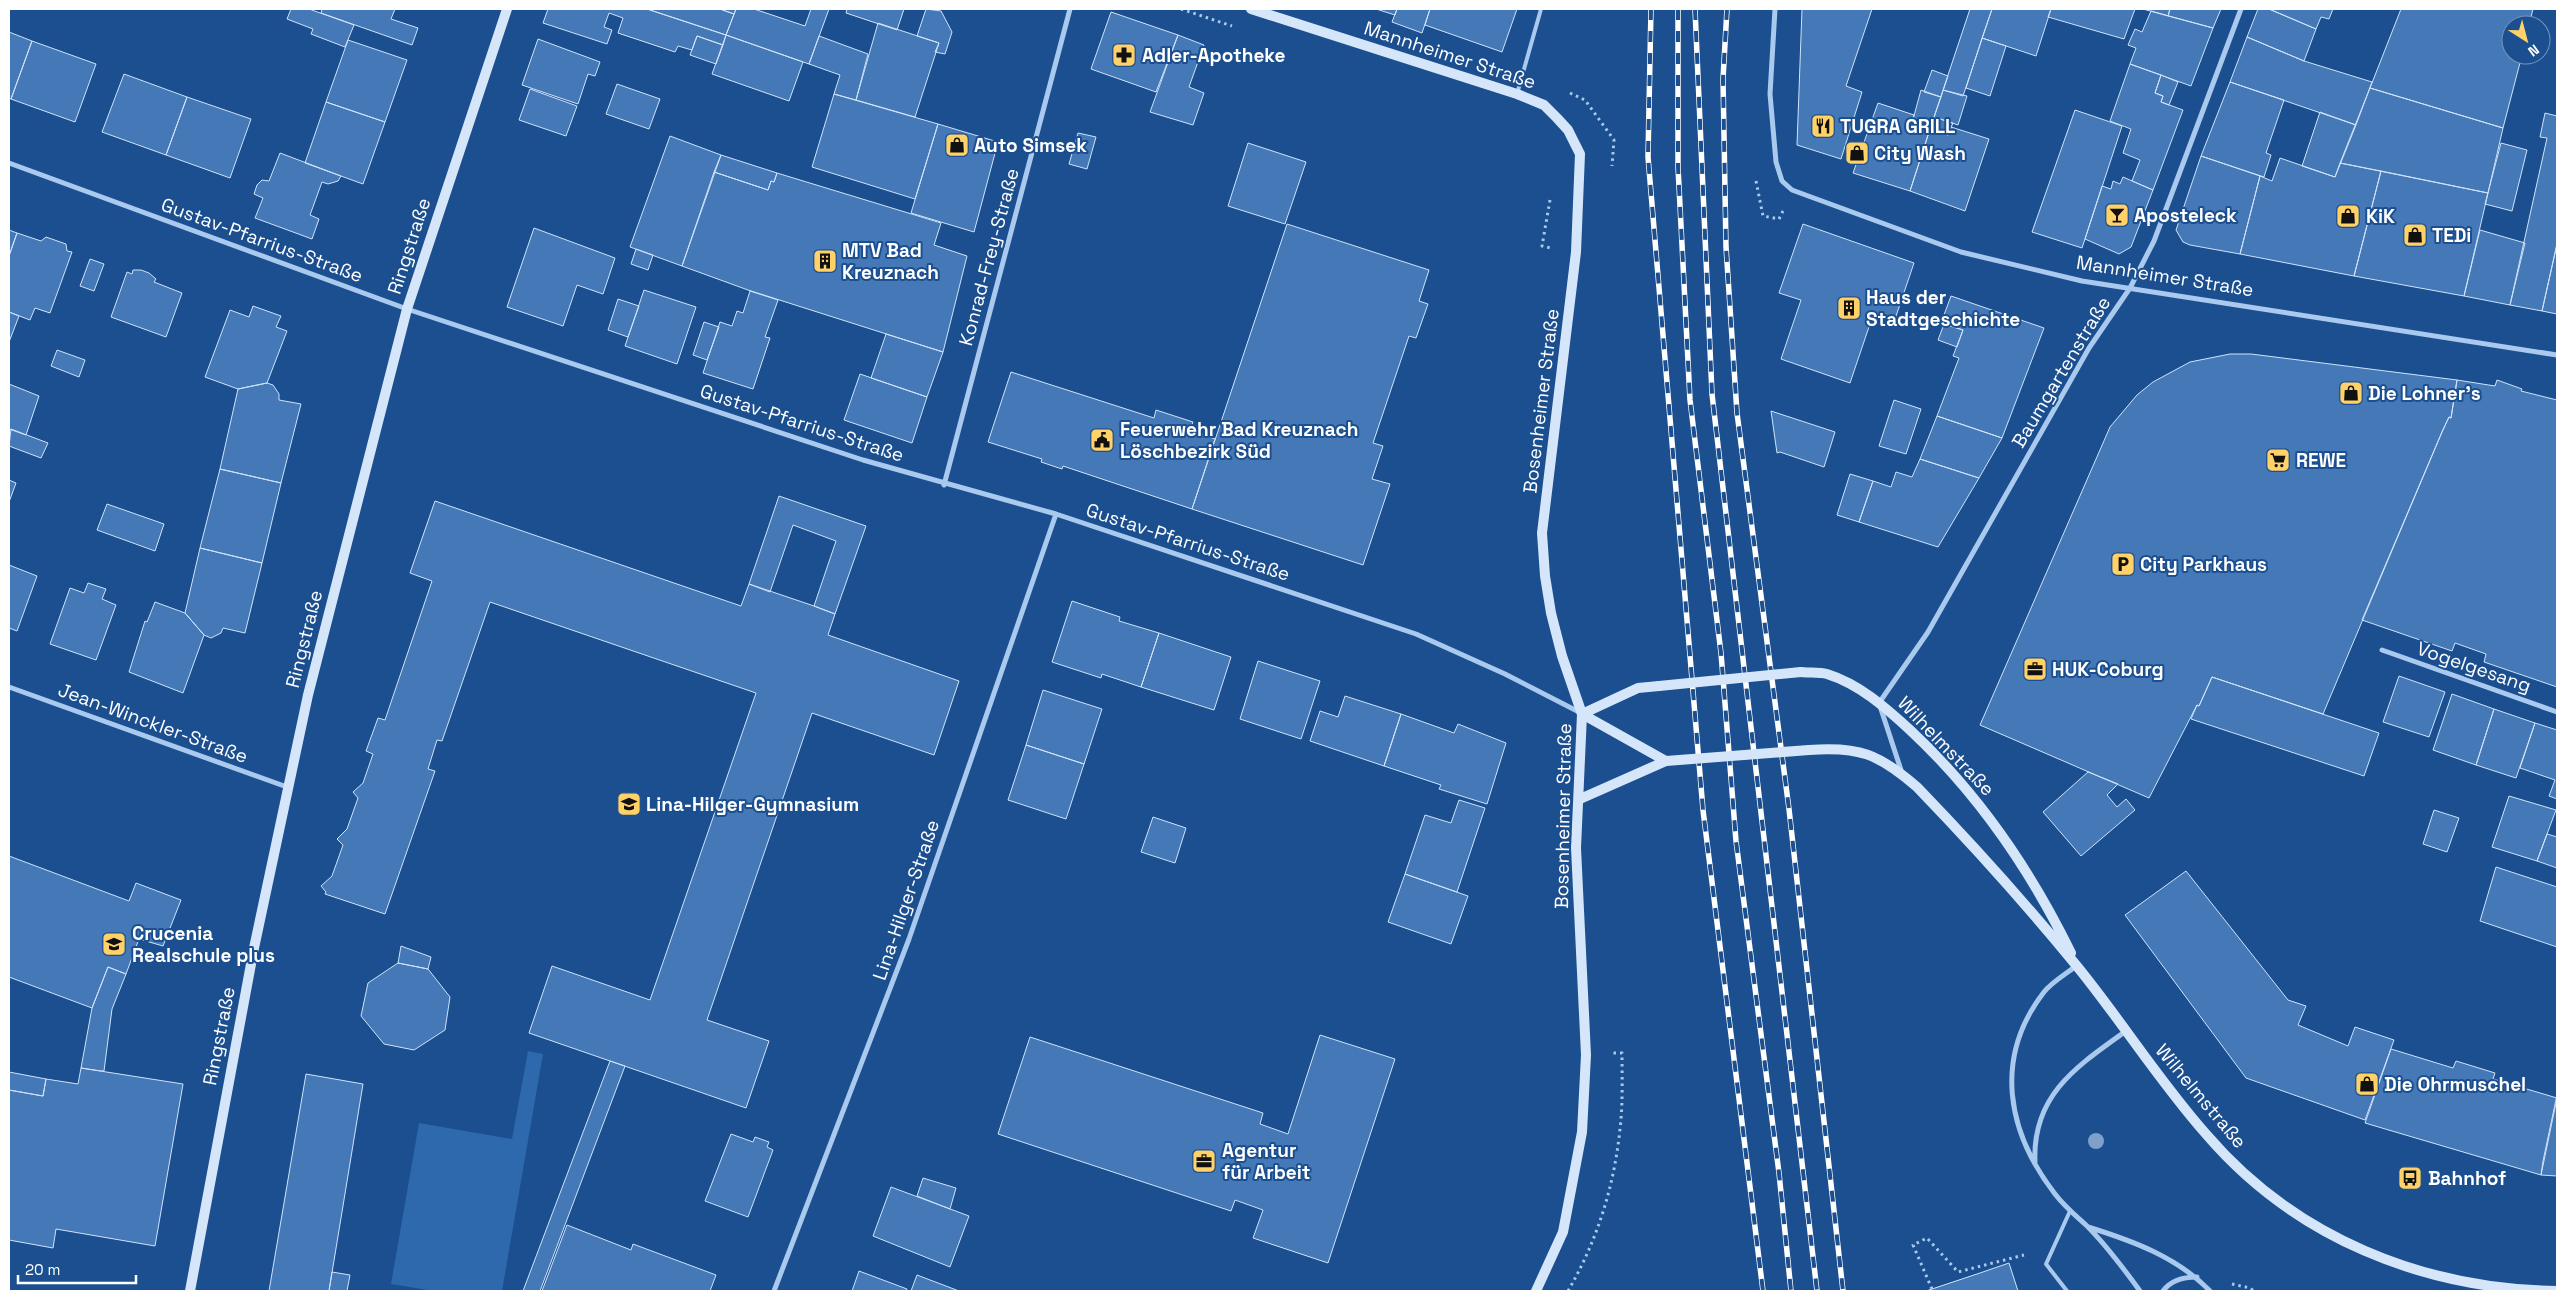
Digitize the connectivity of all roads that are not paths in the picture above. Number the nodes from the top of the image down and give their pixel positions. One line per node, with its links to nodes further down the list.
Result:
1 (507, 9): 11 (main road, Ringstraße)
2 (1070, 9): 13 (street, Konrad-Frey-Straße)
3 (1251, 9): 7 (main road, Mannheimer Straße)
4 (1541, 9): 7 (lane)
5 (1775, 9): 10 (street, Mannheimer Straße)
6 (2241, 9): 10 (street, Baumgartenstraße)
7 (1517, 94): 9 (main road, Mannheimer Straße)
8 (9, 163): 11 (street, Gustav-Pfarrius-Straße)
9 (1576, 252): 19 (main road, Bosenheimer Straße)
10 (2130, 288): 12 (street, Mannheimer Straße); 17 (street, Baumgartenstraße)
11 (407, 308): 13 (street, Gustav-Pfarrius-Straße); 22 (main road, Ringstraße)
12 (2557, 355)
13 (944, 485): 14 (street, Gustav-Pfarrius-Straße)
14 (1056, 514): 19 (street, Gustav-Pfarrius-Straße); 31 (street, Lina-Hilger-Straße)
15 (2382, 650): 18 (street, Vogelgesang)
16 (9, 687): 22 (street, Jean-Winckler-Straße)
17 (1879, 703): 19 (main road, Wilhelmstraße, bridge); 21 (street); 24 (main road, Wilhelmstraße)
18 (2557, 712)
19 (1582, 714): 20 (main road); 23 (main road, Bosenheimer Straße)
20 (1666, 761): 21 (main road, Wilhelmstraße, bridge); 23 (main road)
21 (1902, 775): 24 (main road, Wilhelmstraße)
22 (287, 787): 30 (main road, Ringstraße)
23 (1580, 799): 32 (main road, Bosenheimer Straße)
24 (2076, 966): 25 (main road, Wilhelmstraße); 26 (street)
25 (2126, 1031): 26 (street); 37 (main road, Wilhelmstraße)
26 (2035, 1165): 27 (street)
27 (2070, 1211): 28 (street); 33 (lane)
28 (2088, 1227): 29 (street); 34 (street)
29 (2197, 1277): 35 (street); 36 (street)
30 (190, 1291)
31 (774, 1291)
32 (1536, 1291)
33 (2067, 1291)
34 (2140, 1291)
35 (2163, 1291)
36 (2210, 1291)
37 (2519, 1291): 38 (main road, Wilhelmstraße)
38 (2557, 1291)

